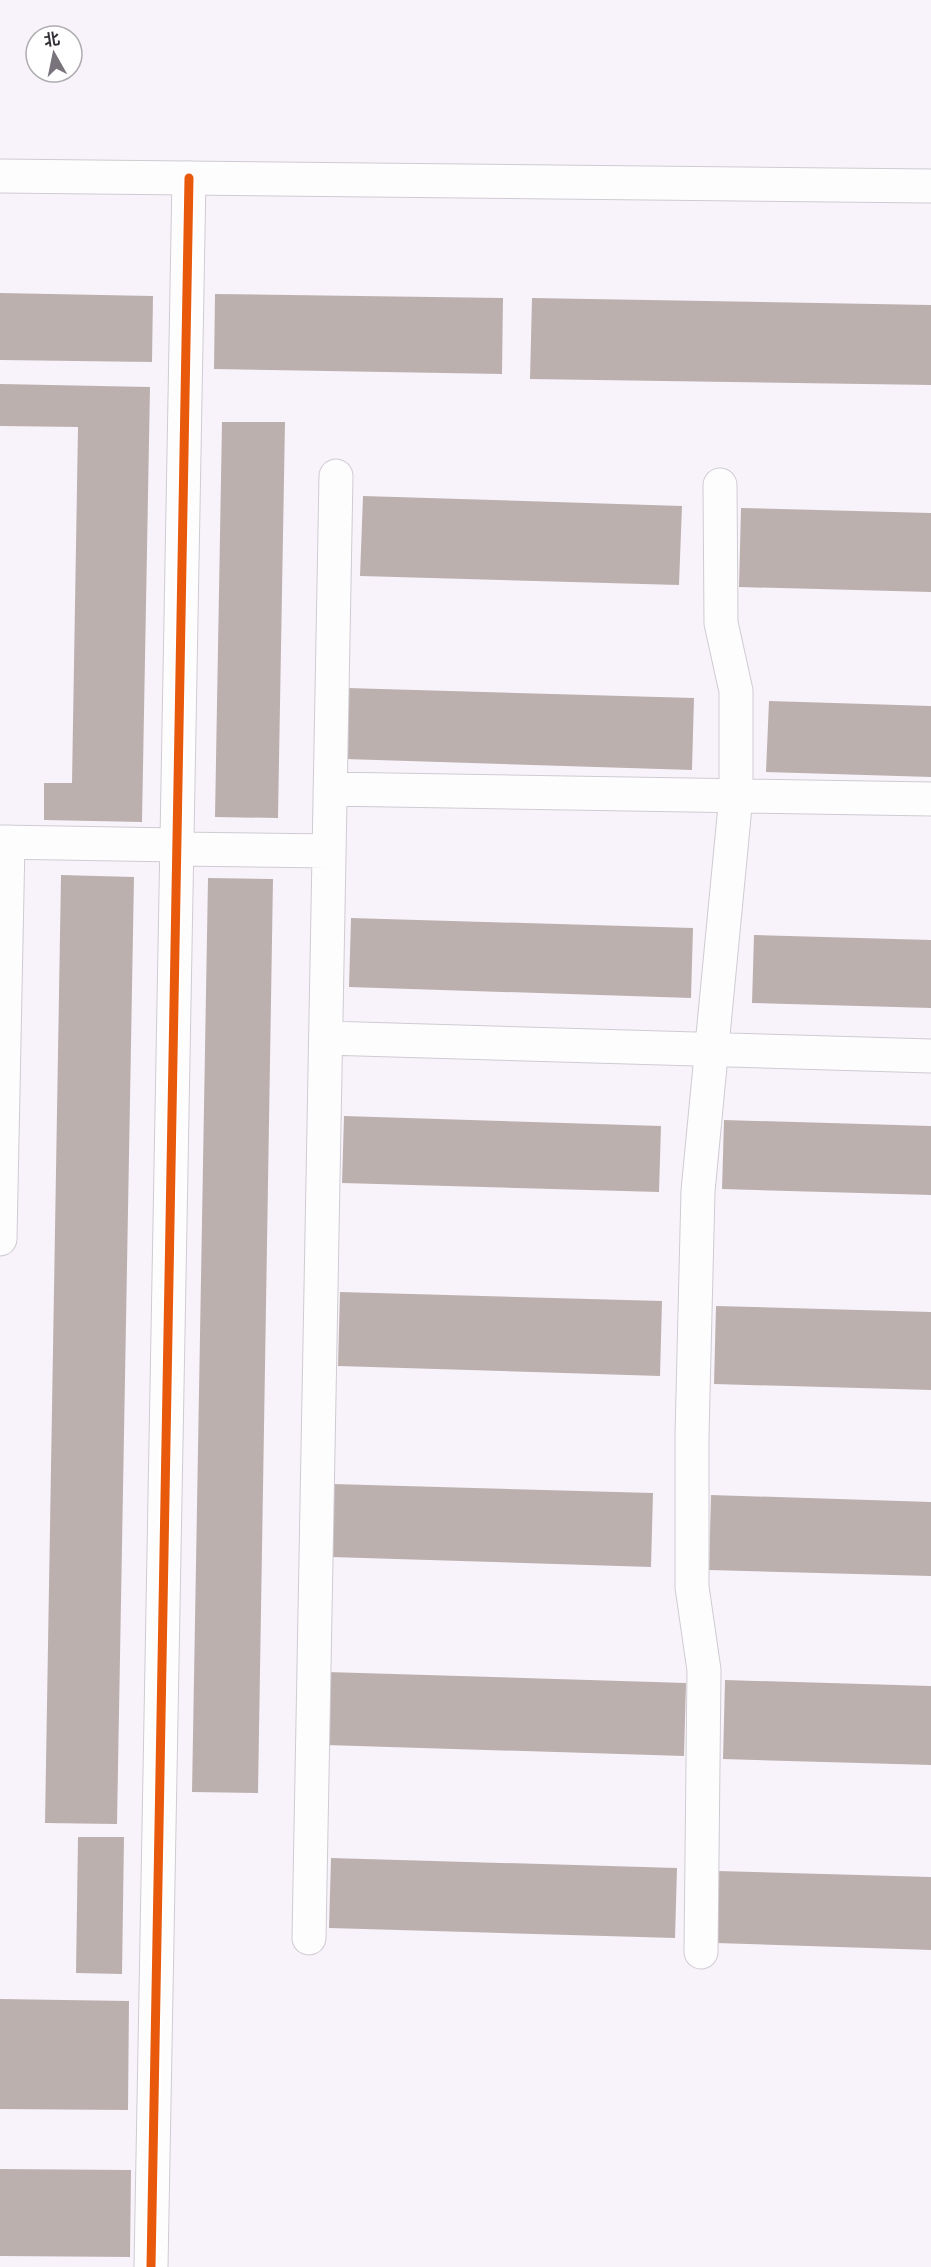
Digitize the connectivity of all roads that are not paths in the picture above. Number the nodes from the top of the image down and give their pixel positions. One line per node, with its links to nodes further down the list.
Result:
1 (0, 176): 2 (street)
2 (189, 178): 3 (street); 10 (street)
3 (931, 186)
4 (336, 476): 6 (street)
5 (720, 485): 7 (street)
6 (330, 789): 7 (street); 11 (street)
7 (736, 796): 8 (street); 13 (street)
8 (931, 799)
9 (4, 842): 10 (street); 15 (street)
10 (177, 847): 11 (street); 18 (street)
11 (329, 851): 12 (street)
12 (326, 1038): 13 (street); 16 (street)
13 (711, 1049): 14 (street); 17 (street)
14 (931, 1056)
15 (0, 1239)
16 (309, 1938)
17 (702, 1952)
18 (151, 2267)

